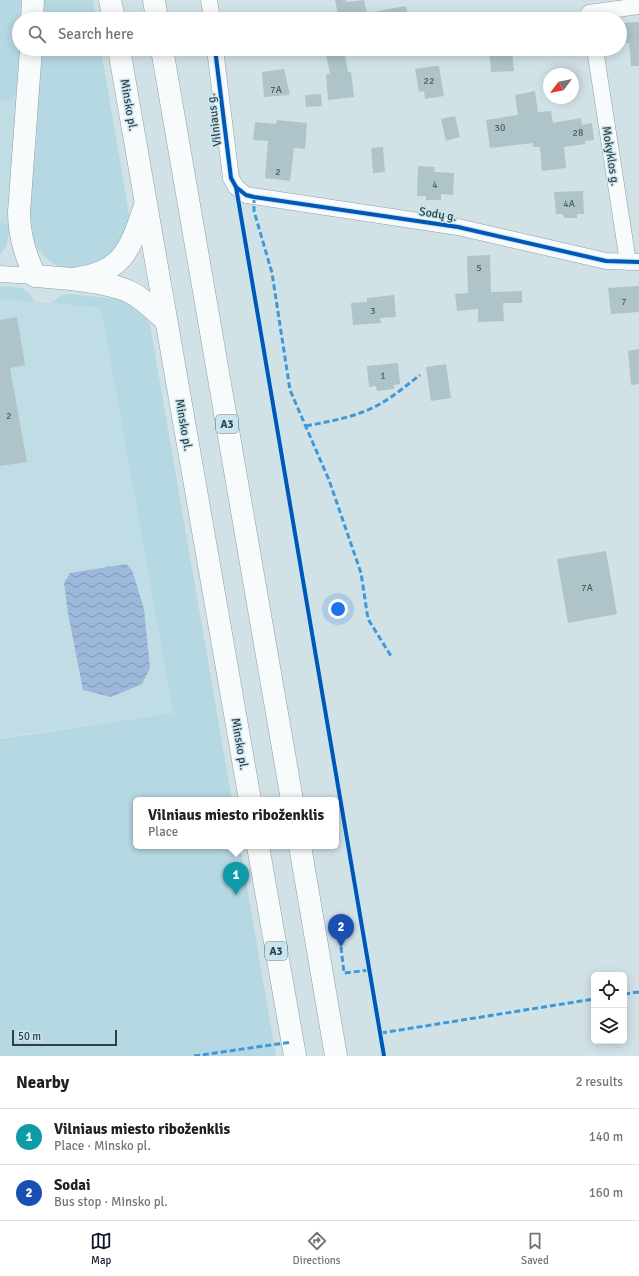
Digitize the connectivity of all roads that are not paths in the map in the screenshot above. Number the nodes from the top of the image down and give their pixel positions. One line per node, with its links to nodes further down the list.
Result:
1 (33, 0): 7 (highway)
2 (110, 0): 8 (highway)
3 (154, 0): 9 (highway)
4 (209, 0): 10 (street)
5 (639, 6): 6 (street)
6 (589, 11)
7 (32, 12)
8 (113, 12)
9 (156, 12)
10 (211, 12)
11 (30, 56): 20 (highway)
12 (120, 56): 17 (highway, Minsko pl.)
13 (163, 56): 24 (highway, A3)
14 (216, 56): 16 (street, Vilniaus g.)
15 (596, 56): 18 (street, Mokyklos g.)
16 (236, 187): 18 (street, Sodų g.)
17 (146, 204): 21 (highway); 22 (highway, Minsko pl.)
18 (633, 262)
19 (0, 274): 20 (street)
20 (35, 276): 21 (highway)
21 (73, 279): 22 (highway)
22 (166, 321): 23 (highway, Minsko pl.)
23 (249, 797)
24 (291, 797)
25 (259, 849): 27 (highway, A3)
26 (301, 849): 28 (highway)
27 (295, 1056)
28 (336, 1056)

